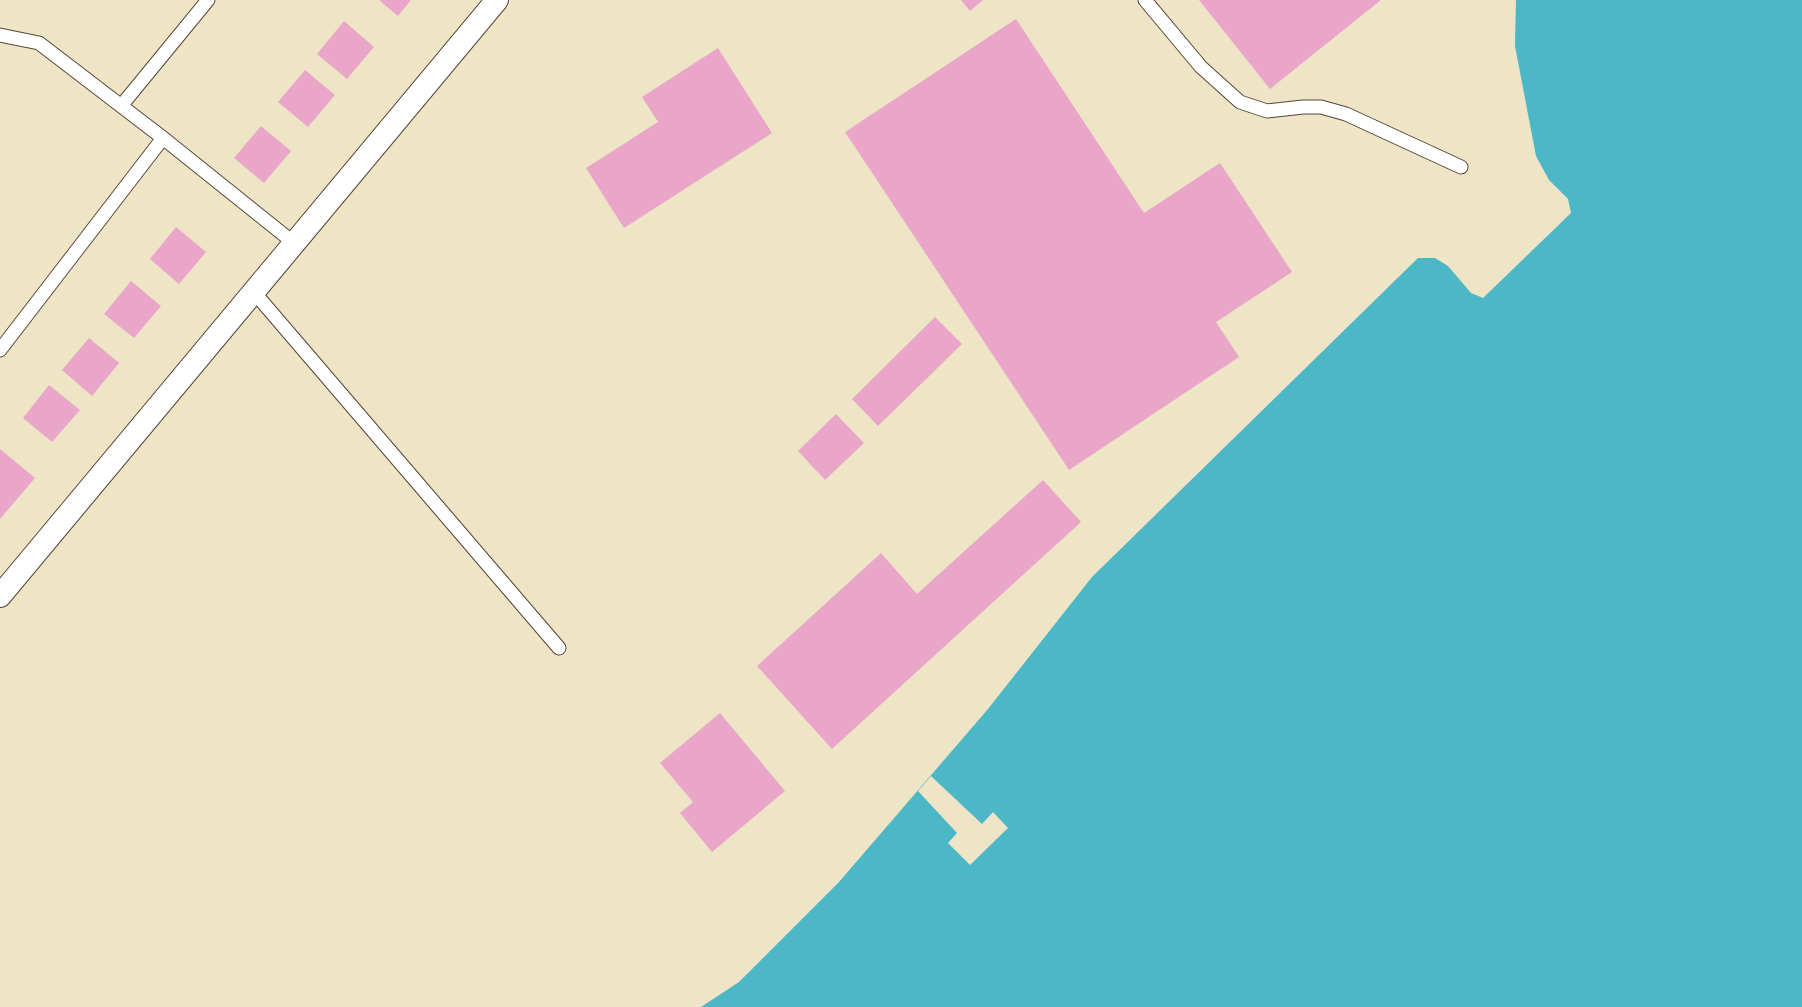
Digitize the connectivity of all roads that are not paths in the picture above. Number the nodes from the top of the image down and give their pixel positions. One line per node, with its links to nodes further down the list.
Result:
1 (208, 0): 5 (lane)
2 (497, 0): 8 (street)
3 (1145, 0): 7 (lane)
4 (0, 35): 5 (lane)
5 (121, 106): 6 (lane)
6 (163, 138): 8 (lane); 10 (lane)
7 (1461, 167)
8 (294, 243): 9 (street)
9 (253, 291): 11 (street); 12 (lane)
10 (0, 350)
11 (0, 596)
12 (559, 648)

